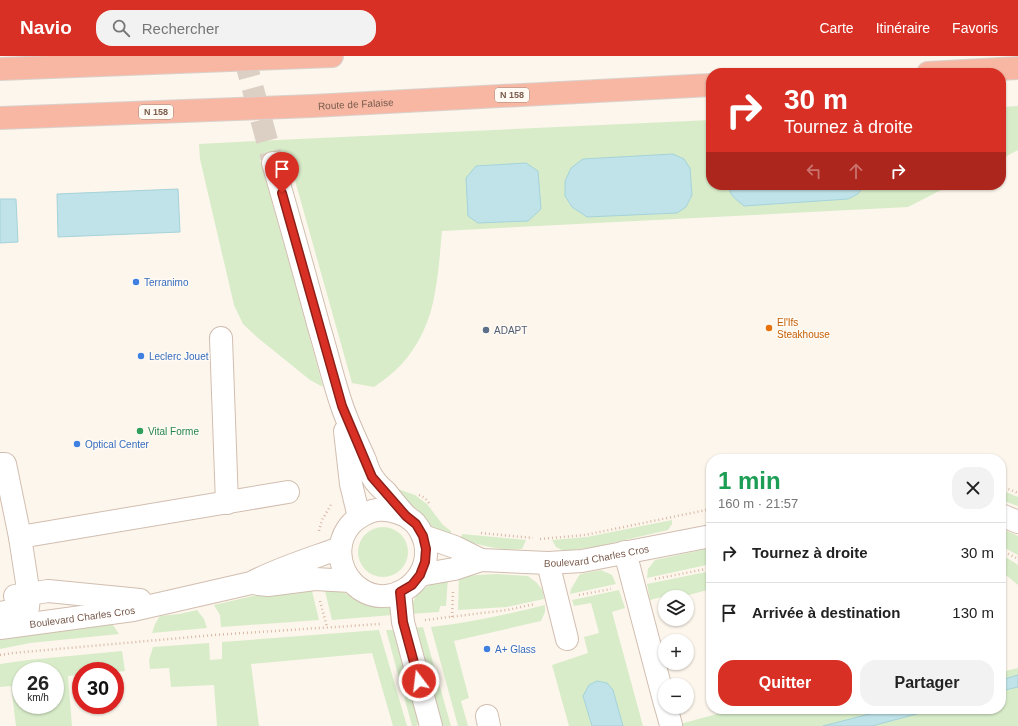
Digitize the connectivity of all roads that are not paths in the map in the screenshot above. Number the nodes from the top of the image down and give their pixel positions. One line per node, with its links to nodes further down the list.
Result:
1 (332, 56): 3 (highway)
2 (1018, 68): 4 (highway)
3 (0, 69)
4 (1006, 69)
5 (706, 85): 6 (highway, Route de Falaise / N 158)
6 (0, 118)
7 (274, 163): 9 (street)
8 (221, 338): 12 (street)
9 (342, 406): 13 (street); 14 (street)
10 (0, 464): 18 (street)
11 (288, 492): 12 (street)
12 (227, 503): 18 (street)
13 (406, 516): 14 (street); 17 (street)
14 (359, 517): 20 (street)
15 (1006, 517): 16 (street)
16 (1018, 522)
17 (423, 536): 22 (street, Boulevard Charles Cros); 24 (street)
18 (20, 537): 28 (street)
19 (706, 537): 21 (street, Boulevard Charles Cros)
20 (340, 548): 25 (street); 26 (street, Boulevard Charles Cros)
21 (625, 552): 23 (street, Boulevard Charles Cros); 34 (street)
22 (481, 560): 23 (street, Boulevard Charles Cros); 24 (street, Boulevard Charles Cros)
23 (548, 563): 33 (street)
24 (420, 575): 27 (street)
25 (351, 581): 26 (street, Boulevard Charles Cros); 27 (street)
26 (251, 583): 30 (street, Boulevard Charles Cros)
27 (400, 592): 35 (street)
28 (29, 594): 29 (street, Boulevard Charles Cros); 30 (street, Boulevard Charles Cros); 31 (street)
29 (0, 598)
30 (163, 602): 32 (street, Boulevard Charles Cros)
31 (0, 613)
32 (0, 628)
33 (567, 639)
34 (658, 678)
35 (431, 726)

